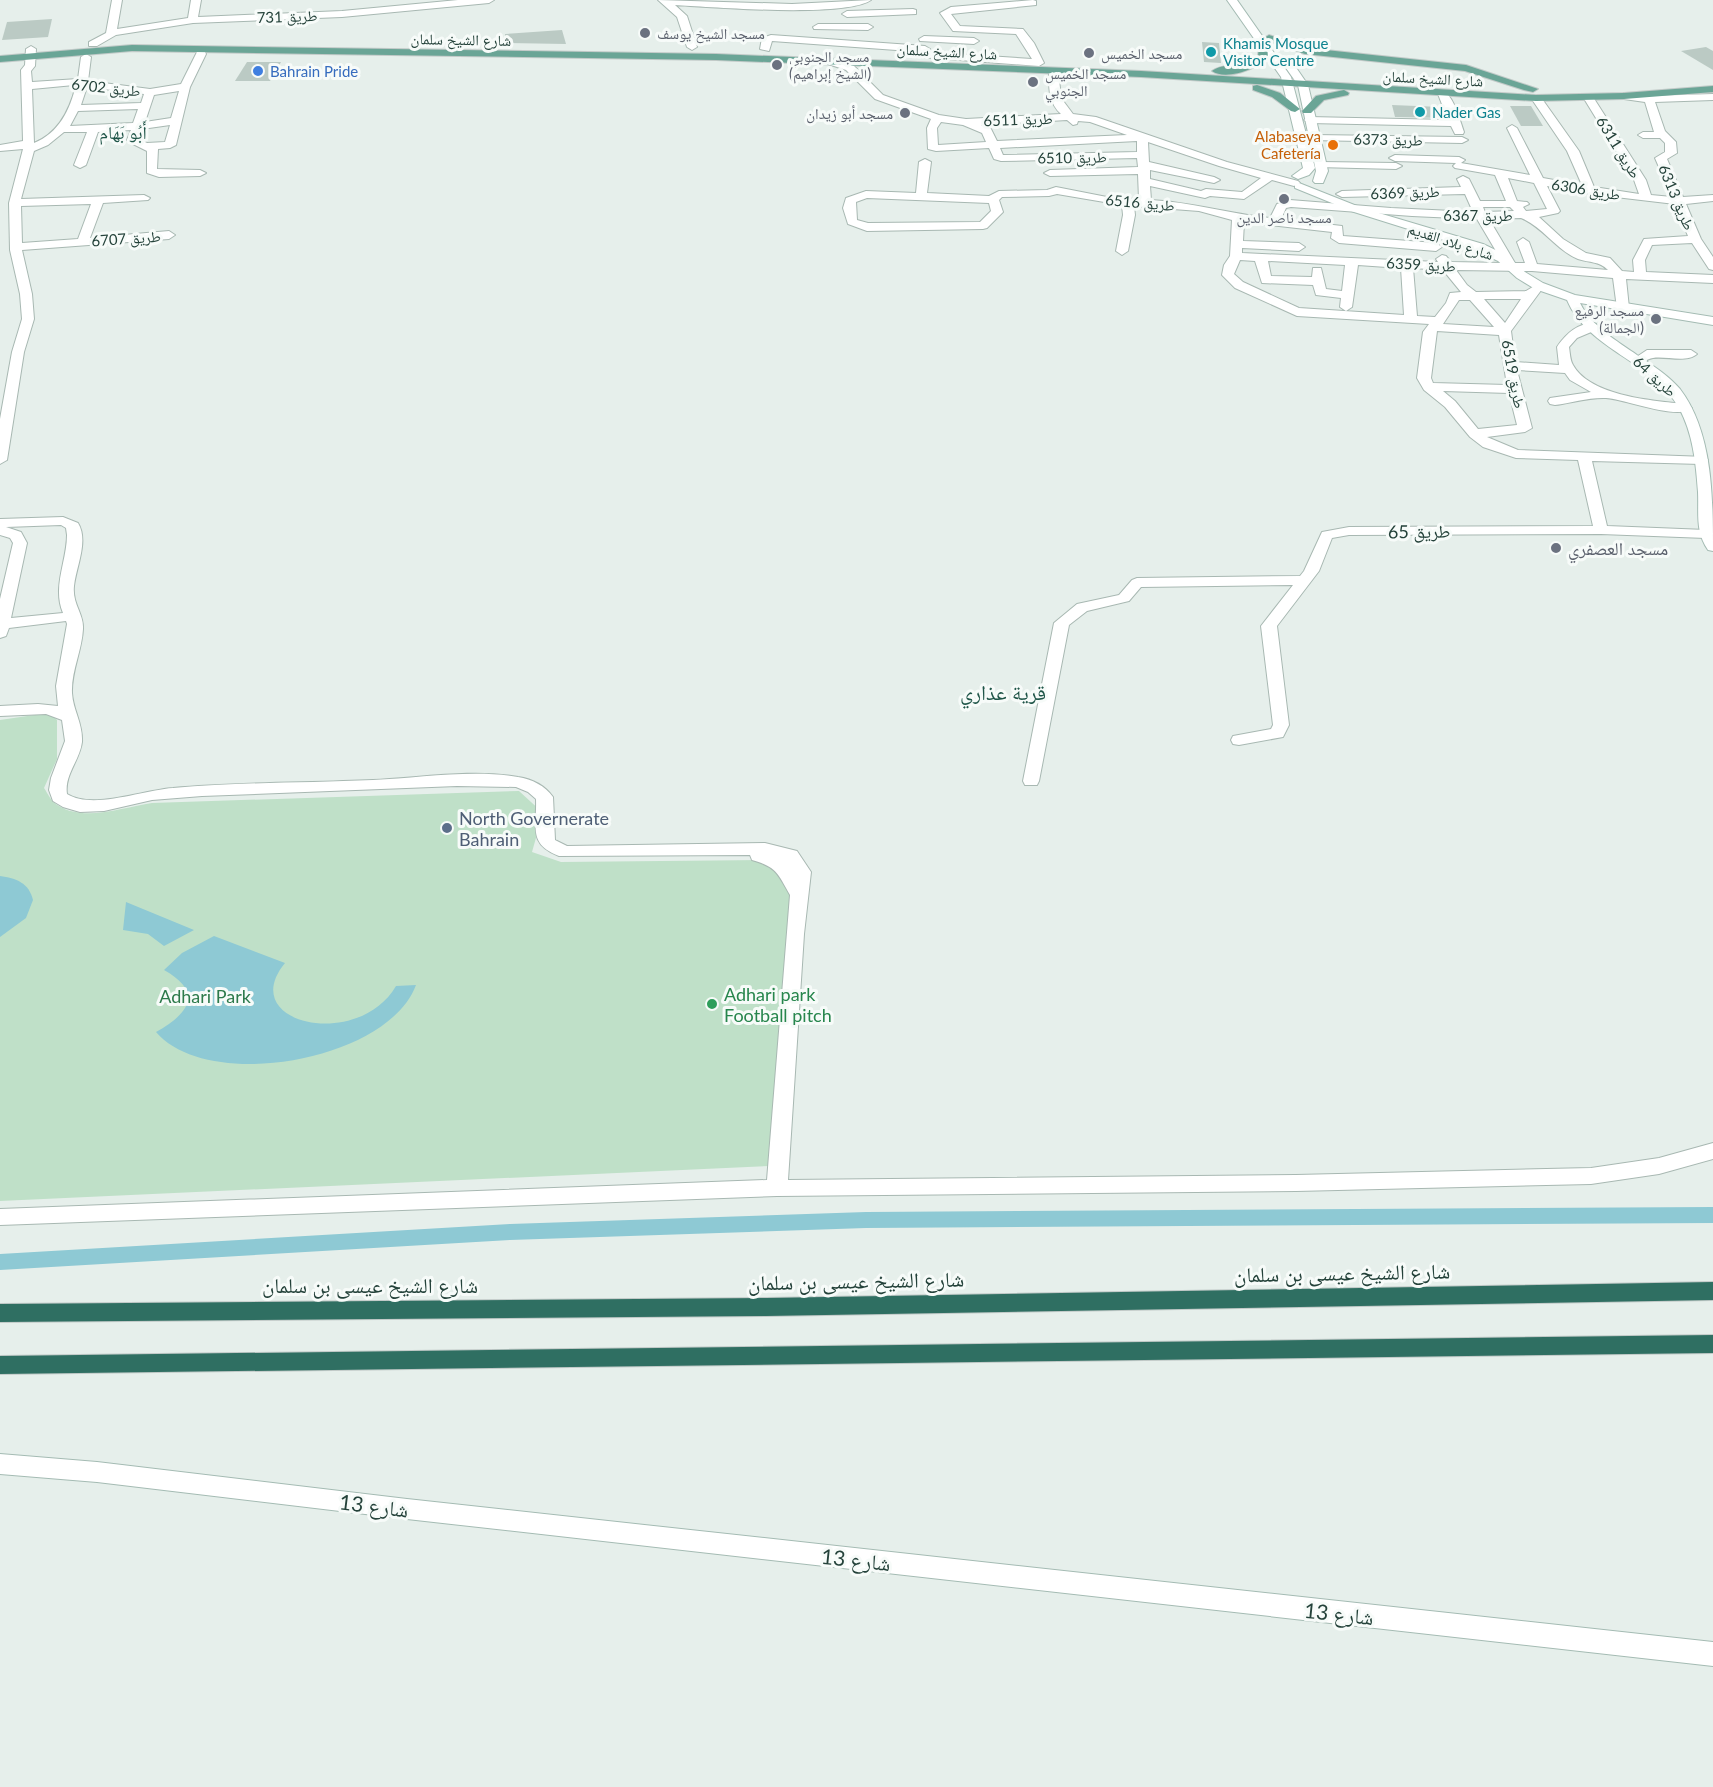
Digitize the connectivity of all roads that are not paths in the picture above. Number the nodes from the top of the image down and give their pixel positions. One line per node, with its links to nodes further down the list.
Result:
1 (117, 0): 17 (street)
2 (195, 0): 12 (street)
3 (489, 0): 12 (street, طريق 731)
4 (865, 0): 10 (street)
5 (909, 0): 19 (street)
6 (1232, 0): 24 (street)
7 (665, 1): 11 (street); 26 (street)
8 (1035, 2): 16 (street); 16 (street)
9 (808, 5): 10 (street); 11 (street); 13 (street)
10 (846, 9): 14 (street); 19 (street)
11 (780, 12): 18 (street)
12 (193, 20): 17 (street, طريق 731)
13 (818, 27): 14 (street); 25 (street)
14 (848, 27): 15 (street)
15 (868, 27)
16 (1019, 31): 23 (street)
17 (112, 34): 21 (street); 28 (street, طريق 731)
18 (774, 38): 25 (street); 27 (street)
19 (921, 38): 20 (street); 25 (street); 31 (main road, شارع الشيخ سلمان); 37 (street)
20 (983, 41)
21 (134, 43): 28 (main road, شارع الشيخ سلمان); 29 (main road, شارع الشيخ سلمان)
22 (1018, 43): 23 (street)
23 (1029, 43): 37 (street)
24 (1266, 43): 40 (main road); 42 (street); 43 (street); 51 (main road)
25 (825, 44)
26 (692, 47): 27 (main road); 29 (main road)
27 (765, 49): 31 (main road)
28 (90, 50): 30 (main road); 32 (main road, شارع الشيخ سلمان); 34 (main road, شارع الشيخ سلمان); 34 (main road, شارع الشيخ سلمان); 45 (street)
29 (491, 50): 31 (main road, شارع الشيخ سلمان)
30 (201, 54): 32 (main road); 47 (street)
31 (798, 54)
32 (509, 55): 35 (main road, شارع الشيخ سلمان)
33 (0, 56): 34 (main road); 34 (main road, شارع الشيخ سلمان)
34 (25, 57): 46 (street)
35 (826, 60): 36 (main road, شارع الشيخ سلمان); 39 (street)
36 (875, 62): 38 (main road, شارع الشيخ سلمان); 39 (street)
37 (1040, 63): 40 (main road, شارع الشيخ سلمان)
38 (1054, 70): 41 (main road, شارع الشيخ سلمان); 61 (street, طريق 6511)
39 (855, 72): 62 (street)
40 (1194, 72): 42 (main road, شارع الشيخ سلمان)
41 (1211, 79): 42 (main road, شارع الشيخ سلمان); 60 (main road)
42 (1287, 80): 43 (main road, شارع الشيخ سلمان); 60 (street)
43 (1301, 81): 49 (main road, شارع الشيخ سلمان); 51 (main road, شارع الشيخ سلمان); 60 (street)
44 (1713, 81): 51 (main road, شارع الشيخ سلمان)
45 (83, 84): 46 (street, طريق 6702); 50 (street, طريق 6702); 59 (street)
46 (27, 86): 81 (street)
47 (185, 87): 50 (street, طريق 6702); 63 (street)
48 (1713, 88): 53 (main road, شارع الشيخ سلمان)
49 (1378, 90): 52 (main road, شارع الشيخ سلمان); 60 (main road)
50 (150, 92): 58 (street)
51 (1564, 92)
52 (1443, 94): 55 (main road, شارع الشيخ سلمان); 65 (street)
53 (1624, 96): 56 (main road, شارع الشيخ سلمان); 57 (street)
54 (1713, 97): 57 (street)
55 (1536, 98): 56 (main road, شارع الشيخ سلمان); 103 (street)
56 (1588, 98): 109 (street, طريق 6311)
57 (1649, 99): 73 (street, طريق 6313)
58 (145, 106): 59 (street); 66 (street)
59 (75, 108): 68 (street)
60 (1304, 113): 65 (street); 75 (street); 98 (street)
61 (1076, 117): 64 (street, طريق 6511); 74 (street); 77 (street)
62 (937, 118): 64 (street); 71 (street)
63 (177, 122): 66 (street); 82 (street)
64 (965, 122): 70 (street)
65 (1456, 123): 78 (street)
66 (138, 127): 69 (street); 82 (street)
67 (1512, 128): 99 (street)
68 (62, 129): 69 (street); 81 (street)
69 (94, 129): 88 (street)
70 (985, 131): 71 (street); 80 (street)
71 (942, 132): 80 (street)
72 (1643, 135): 73 (street)
73 (1663, 135): 113 (street, طريق 6313)
74 (1142, 137): 77 (street); 87 (street); 90 (street)
75 (1313, 138): 76 (street, طريق 6373); 89 (street)
76 (1389, 139): 78 (street, طريق 6373); 94 (street)
77 (1078, 140): 79 (street)
78 (1462, 140): 86 (street)
79 (1043, 142): 80 (street); 84 (street)
80 (994, 144): 84 (street, طريق 6510)
81 (29, 146): 83 (street); 114 (street)
82 (148, 146): 91 (street)
83 (0, 148)
84 (1046, 158): 90 (street, طريق 6510); 92 (street)
85 (925, 162): 106 (street)
86 (1459, 163): 93 (street, طريق 6306); 95 (street, طريق 6306); 102 (street)
87 (1223, 164): 96 (street); 97 (street)
88 (80, 165)
89 (1321, 165): 94 (street); 100 (street)
90 (1145, 168): 92 (street, طريق 6510); 97 (street); 104 (street); 112 (street)
91 (200, 173)
92 (1050, 173): 101 (street)
93 (1500, 173): 99 (street, طريق 6306); 117 (street)
94 (1398, 175): 95 (street, طريق 6369); 95 (street); 105 (street, طريق 6369)
95 (1432, 175): 102 (street, طريق 6369); 121 (street)
96 (1269, 177): 98 (street); 104 (street)
97 (1214, 180): 104 (street)
98 (1297, 181): 100 (street); 120 (street, شارع بلاد القديم)
99 (1538, 181): 103 (street, طريق 6306); 118 (street)
100 (1318, 183): 120 (street, شارع بلاد القديم)
101 (1056, 190): 111 (street, طريق 6516); 115 (street, طريق 6516)
102 (1467, 190): 116 (street)
103 (1590, 191): 109 (street, طريق 6306)
104 (1206, 193): 119 (street)
105 (1342, 194)
106 (921, 196): 111 (street, طريق 6516); 111 (street, طريق 6516)
107 (144, 198): 110 (street)
108 (1713, 198): 113 (street, طريق 6306)
109 (1647, 199): 113 (street, طريق 6306)
110 (98, 200): 114 (street); 129 (street, طريق 6707)
111 (992, 200)
112 (1145, 202): 115 (street, طريق 6516); 119 (street, طريق 6516)
113 (1678, 202): 128 (street, طريق 6313)
114 (15, 203): 133 (street)
115 (1128, 203): 135 (street)
116 (1477, 204): 117 (street); 123 (street)
117 (1513, 204): 118 (street); 122 (street)
118 (1552, 204): 122 (street, طريق 6367)
119 (1199, 208): 124 (street, طريق 6516)
120 (1358, 210): 121 (street, طريق 6367); 125 (street); 130 (street, شارع بلاد القديم)
121 (1452, 214): 123 (street, طريق 6367)
122 (1524, 215): 123 (street, طريق 6367); 141 (street)
123 (1482, 217): 144 (street)
124 (1238, 218): 125 (street, طريق 6516); 134 (street)
125 (1274, 222): 126 (street, طريق 6516)
126 (1302, 226): 132 (street, طريق 6516); 136 (street)
127 (168, 235): 129 (street, طريق 6707)
128 (1695, 239): 138 (street); 145 (street, طريق 6313)
129 (83, 241): 133 (street, طريق 6707)
130 (1435, 241): 132 (street, طريق 6516); 143 (street, طريق 6519); 144 (street, شارع بلاد القديم)
131 (1523, 242): 146 (street)
132 (1361, 245): 136 (street); 140 (street)
133 (16, 247): 163 (street)
134 (1237, 250): 136 (street); 137 (street, طريق 6359); 157 (street)
135 (1122, 251)
136 (1310, 252): 137 (street, طريق 6359); 139 (street, طريق 6359); 150 (street)
137 (1261, 259): 150 (street)
138 (1639, 260): 141 (street); 148 (street)
139 (1352, 261): 140 (street, طريق 6359); 152 (street)
140 (1380, 261): 142 (street, طريق 6359)
141 (1606, 261): 147 (street)
142 (1407, 264): 143 (street, طريق 6359); 158 (street)
143 (1445, 266): 144 (street, طريق 6359); 154 (street, طريق 6519)
144 (1511, 266): 146 (street, طريق 6359); 151 (street, شارع بلاد القديم)
145 (1713, 266)
146 (1532, 267): 147 (street, طريق 6359)
147 (1619, 275): 148 (street, طريق 6359); 156 (street)
148 (1640, 276): 149 (street, طريق 6359)
149 (1713, 279)
150 (1318, 281): 152 (street)
151 (1539, 286): 153 (street); 155 (street, شارع بلاد القديم)
152 (1349, 295): 157 (street)
153 (1529, 295): 154 (street); 162 (street)
154 (1473, 296): 160 (street); 162 (street, طريق 6519)
155 (1572, 298): 156 (street, شارع بلاد القديم); 161 (street, طريق 64)
156 (1623, 308): 159 (street, شارع بلاد القديم)
157 (1344, 316): 158 (street)
158 (1411, 319): 160 (street)
159 (1713, 321)
160 (1436, 324): 162 (street); 170 (street)
161 (1591, 327): 166 (street, طريق 64); 168 (street)
162 (1505, 331): 167 (street, طريق 6519)
163 (18, 352): 164 (street); 177 (street)
164 (0, 354)
165 (1691, 354): 166 (street)
166 (1639, 360): 173 (street, طريق 64)
167 (1509, 366): 168 (street); 169 (street, طريق 6519)
168 (1567, 369): 171 (street)
169 (1515, 389): 170 (street); 174 (street, طريق 6519)
170 (1434, 391): 174 (street)
171 (1606, 394): 172 (street); 173 (street)
172 (1555, 401)
173 (1685, 408): 176 (street, طريق 64)
174 (1475, 434): 175 (street)
175 (1584, 457): 176 (street); 180 (street)
176 (1705, 457): 181 (street, طريق 64)
177 (0, 460)
178 (0, 523): 183 (street)
179 (0, 530): 184 (street)
180 (1601, 530): 181 (street, طريق 65); 182 (street, طريق 65)
181 (1710, 541)
182 (1304, 580): 189 (street, طريق 65); 190 (street)
183 (74, 616): 184 (street); 185 (street)
184 (1, 628)
185 (64, 690): 186 (street); 188 (street)
186 (42, 708): 187 (street); 188 (street)
187 (0, 711)
188 (72, 719): 192 (street)
189 (1239, 740)
190 (1031, 781)
191 (1713, 1151): 192 (street)
192 (777, 1188): 193 (street)
193 (0, 1217)
194 (1713, 1291): 195 (highway, شارع الشيخ عيسى بن سلمان)
195 (0, 1313)
196 (1713, 1344): 197 (highway)
197 (0, 1365)
198 (0, 1464): 199 (street, شارع 13)
199 (1713, 1654)

